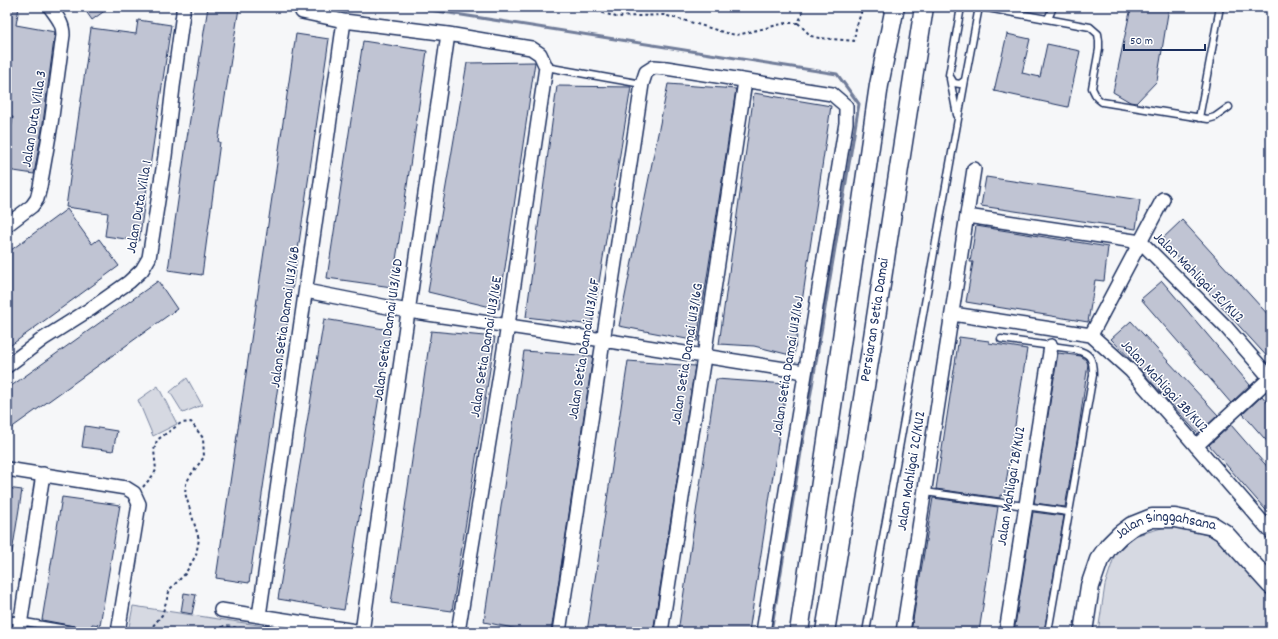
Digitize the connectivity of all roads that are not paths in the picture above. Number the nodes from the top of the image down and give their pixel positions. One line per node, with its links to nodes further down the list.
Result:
1 (50, 7): 24 (street, Jalan Duta Villa 3)
2 (183, 7): 35 (street, Jalan Duta Villa 1)
3 (895, 7): 57 (street, Persiaran Setia Damai)
4 (924, 7): 58 (street, Persiaran Setia Damai)
5 (961, 7): 14 (lane)
6 (980, 7): 10 (lane); 16 (lane)
7 (1053, 7): 10 (lane)
8 (1220, 7): 19 (lane)
9 (302, 12): 11 (street)
10 (1048, 19): 19 (lane)
11 (344, 21): 12 (street); 26 (street, Jalan Setia Damai U13/16B)
12 (448, 34): 13 (street); 27 (street, Jalan Setia Damai U13/16D)
13 (546, 67): 15 (lane); 29 (street, Jalan Setia Damai U13/16E)
14 (949, 76): 16 (lane); 20 (lane)
15 (644, 78): 17 (street); 32 (street, Jalan Setia Damai U13/16F)
16 (965, 80): 20 (lane)
17 (745, 81): 34 (street, Jalan Setia Damai U13/16G); 36 (street, Jalan Setia Damai U13/16J)
18 (1229, 107): 19 (lane)
19 (1198, 118)
20 (958, 119): 59 (lane)
21 (974, 169): 23 (street, Jalan Mahligai 2C/KU2)
22 (1163, 199): 25 (street)
23 (966, 216): 25 (street, Jalan Mahligai 3C/KU2); 28 (street, Jalan Mahligai 2C/KU2)
24 (7, 225)
25 (1140, 242): 30 (street); 37 (street, Jalan Mahligai 3C/KU2)
26 (306, 291): 27 (street); 47 (street, Jalan Setia Damai U13/16B)
27 (408, 311): 29 (street); 52 (street, Jalan Setia Damai U13/16D)
28 (953, 314): 30 (street); 41 (street, Jalan Mahligai 2C/KU2)
29 (508, 325): 32 (street); 53 (street, Jalan Setia Damai U13/16E)
30 (1092, 335): 38 (street, Jalan Mahligai 3B/KU2)
31 (1001, 339): 33 (lane)
32 (603, 340): 34 (street); 54 (street, Jalan Setia Damai U13/16F)
33 (1051, 346): 42 (street, Jalan Mahligai 2B/KU2); 43 (lane)
34 (704, 357): 36 (street); 55 (street, Jalan Setia Damai U13/16G)
35 (7, 366)
36 (804, 372): 56 (street, Jalan Setia Damai U13/16J)
37 (1271, 378): 38 (street)
38 (1196, 446): 44 (street, Jalan Mahligai 3B/KU2)
39 (7, 469): 40 (street)
40 (43, 474): 49 (street); 51 (street)
41 (925, 492): 42 (lane); 60 (street, Jalan Mahligai 2C/KU2)
42 (1026, 506): 43 (lane); 61 (street, Jalan Mahligai 2B/KU2)
43 (1068, 512): 62 (lane)
44 (1271, 532)
45 (1269, 577): 63 (street, Jalan Singgahsana)
46 (220, 610): 47 (street)
47 (260, 616): 52 (street)
48 (7, 619): 49 (lane)
49 (20, 627): 50 (lane)
50 (84, 632)
51 (118, 632)
52 (362, 632)
53 (458, 632)
54 (559, 632)
55 (661, 632)
56 (763, 632)
57 (799, 632)
58 (825, 632)
59 (866, 632)
60 (903, 632)
61 (1006, 632)
62 (1048, 632)
63 (1083, 632)

